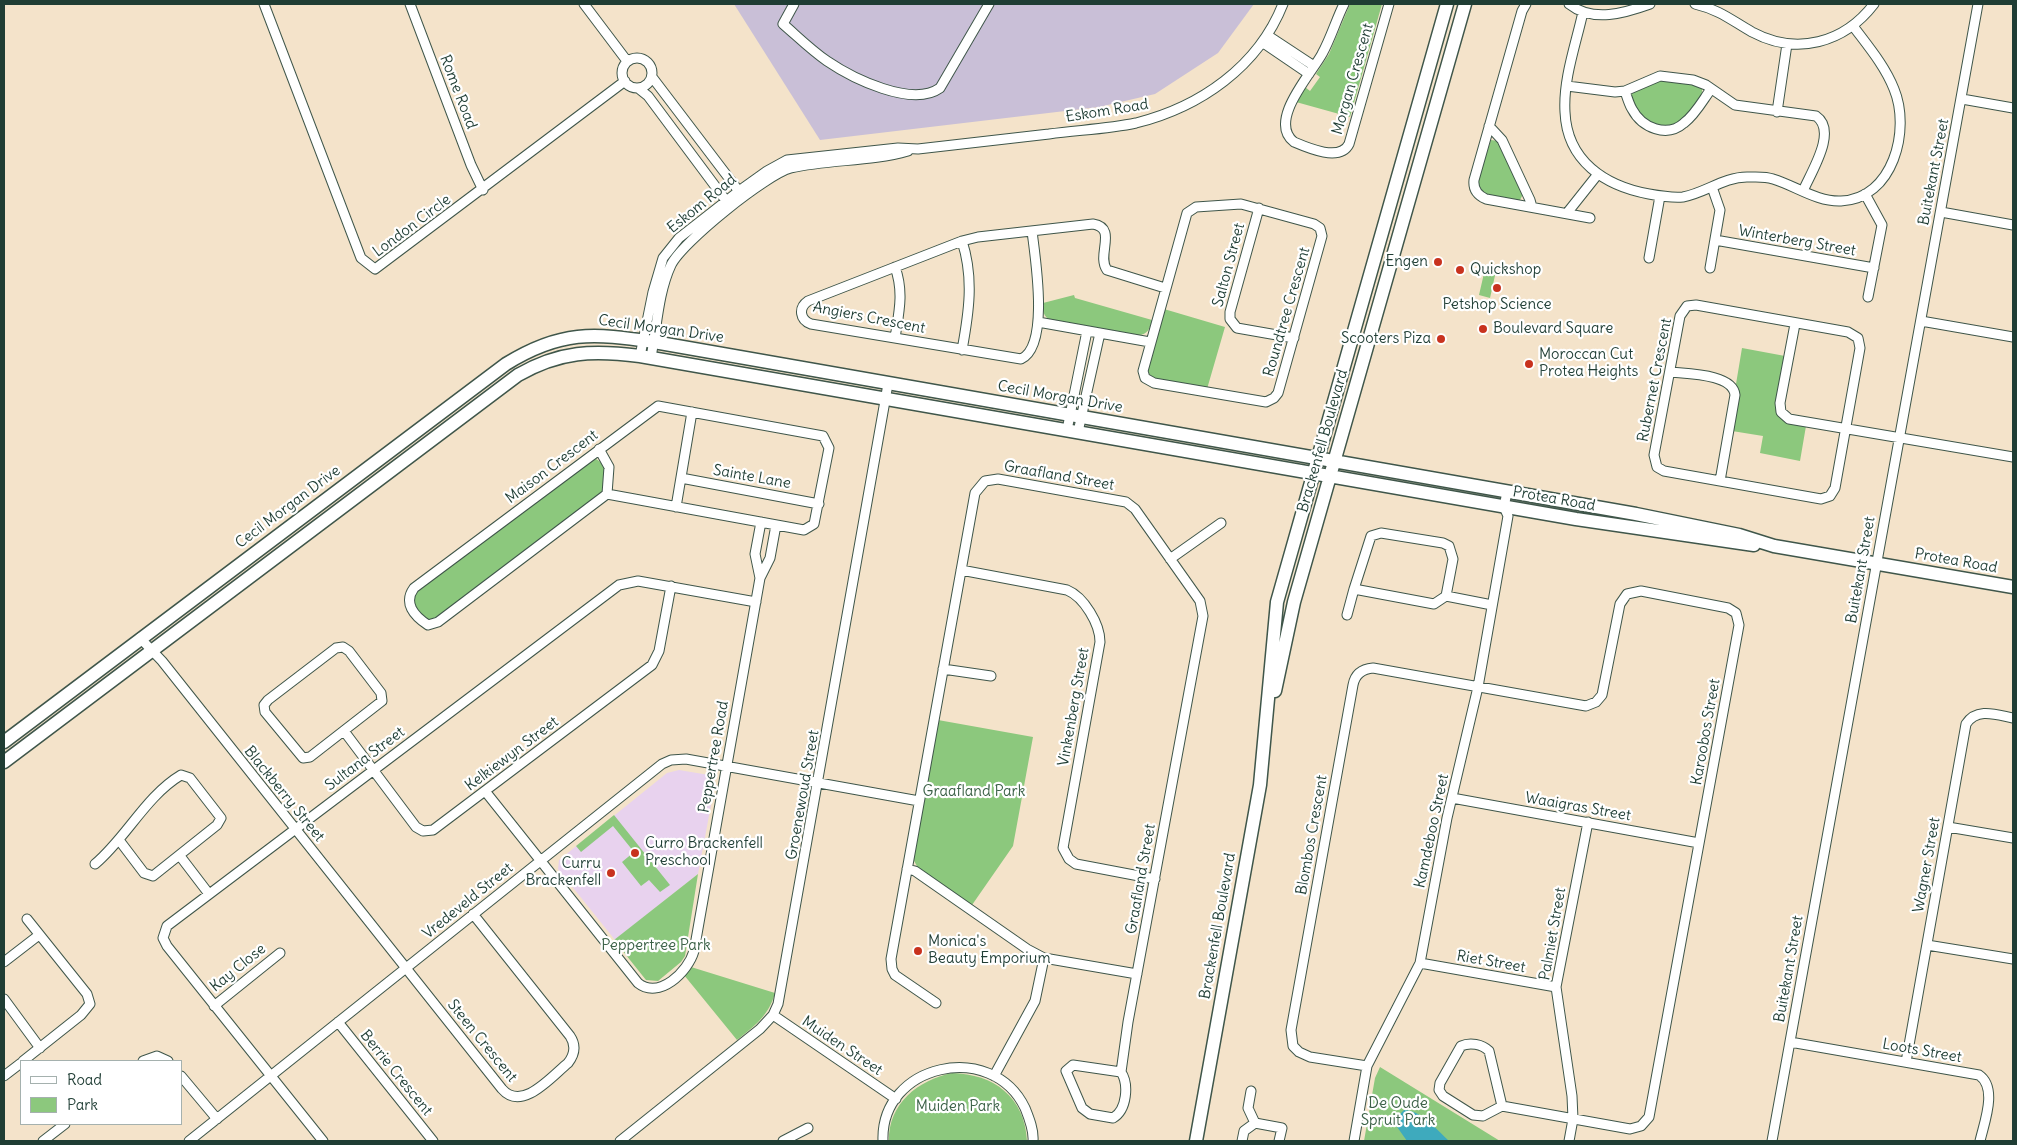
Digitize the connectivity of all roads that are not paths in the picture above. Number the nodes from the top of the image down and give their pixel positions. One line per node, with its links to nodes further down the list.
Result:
1 (264, 4): 35 (street, London Circle)
2 (410, 4): 35 (street, Rome Road)
3 (584, 4): 21 (street)
4 (794, 4): 5 (street)
5 (989, 4)
6 (1283, 4): 19 (street, Eskom Road)
7 (1344, 4): 22 (street, Morgan Crescent)
8 (1389, 4): 22 (street, Morgan Crescent)
9 (1447, 4): 80 (street, Brackenfell Boulevard)
10 (1465, 4): 81 (street, Brackenfell Boulevard)
11 (1526, 4): 32 (street)
12 (1569, 4): 17 (street)
13 (1650, 4): 17 (street)
14 (1695, 4): 20 (street)
15 (1874, 4): 18 (street)
16 (1978, 4): 29 (street, Buitekant Street)
17 (1583, 12): 25 (street)
18 (1853, 26): 20 (street); 38 (street)
19 (1264, 39): 22 (street); 37 (street, Eskom Road)
20 (1787, 44): 31 (street)
21 (627, 61): 23 (street); 24 (street)
22 (1311, 70)
23 (652, 77): 26 (street); 37 (street)
24 (625, 81): 26 (street); 35 (street, London Circle)
25 (1567, 86): 28 (street); 33 (street)
26 (638, 88): 40 (street)
27 (1711, 90): 28 (street); 28 (street); 31 (street)
28 (1625, 91)
29 (1962, 99): 30 (street); 43 (street, Buitekant Street)
30 (2013, 108)
31 (1777, 112): 36 (street)
32 (1489, 126): 41 (street); 41 (street)
33 (1598, 174): 39 (street); 44 (street)
34 (1712, 187): 36 (street); 39 (street); 48 (street)
35 (483, 190)
36 (1804, 191): 38 (street)
37 (741, 194): 40 (street, Eskom Road)
38 (1865, 194): 53 (street)
39 (1660, 196): 50 (street)
40 (729, 204): 64 (street, Eskom Road)
41 (1532, 207): 44 (street)
42 (1259, 208): 54 (street, Roundtree Crescent); 63 (street, Roundtree Crescent); 63 (street, Salton Street)
43 (1940, 212): 46 (street); 56 (street, Buitekant Street)
44 (1567, 213): 45 (street)
45 (1590, 218)
46 (2013, 225)
47 (1032, 231): 49 (street, Angiers Crescent); 54 (street, Angiers Crescent); 57 (street, Angiers Crescent)
48 (1715, 240): 52 (street); 53 (street, Winterberg Street)
49 (962, 241): 51 (street, Angiers Crescent); 66 (street)
50 (1649, 258)
51 (895, 267): 62 (street); 62 (street, Angiers Crescent)
52 (1710, 268)
53 (1874, 268): 55 (street)
54 (1165, 288): 65 (street, Roundtree Crescent)
55 (1868, 297)
56 (1921, 321): 61 (street); 77 (street, Buitekant Street)
57 (1038, 322): 59 (street); 66 (street, Angiers Crescent)
58 (1795, 324): 68 (street, Rubernet Crescent); 75 (street); 75 (street, Rubernet Crescent)
59 (1087, 331): 60 (street); 69 (street)
60 (1100, 333): 65 (street); 70 (street)
61 (2013, 337)
62 (896, 338): 66 (street, Angiers Crescent)
63 (1294, 338): 65 (street, Roundtree Crescent)
64 (649, 341): 67 (street, Eskom Road); 71 (street, Cecil Morgan Drive); 106 (street, Cecil Morgan Drive)
65 (1150, 342)
66 (962, 350)
67 (646, 356): 72 (street, Cecil Morgan Drive); 107 (street, Cecil Morgan Drive)
68 (1670, 372): 85 (street); 85 (street, Rubernet Crescent)
69 (1078, 374): 70 (street); 74 (street)
70 (1091, 376): 74 (street)
71 (888, 384): 72 (street, Groenewoud Street); 74 (street, Cecil Morgan Drive)
72 (886, 399): 76 (street, Cecil Morgan Drive); 118 (street, Groenewoud Street)
73 (692, 412): 78 (street, Maison Crescent); 84 (street); 88 (street, Maison Crescent)
74 (1075, 416): 76 (street); 80 (street, Cecil Morgan Drive)
75 (1845, 429): 77 (street); 85 (street, Rubernet Crescent)
76 (1072, 431): 82 (street, Cecil Morgan Drive)
77 (1899, 438): 79 (street); 96 (street, Buitekant Street)
78 (599, 449): 87 (street); 87 (street, Maison Crescent)
79 (2013, 457)
80 (1317, 459): 81 (street, Cecil Morgan Drive); 82 (street, Brackenfell Boulevard)
81 (1334, 461): 83 (street, Brackenfell Boulevard); 86 (street, Protea Road)
82 (1312, 473): 83 (street, Cecil Morgan Drive); 111 (street, Brackenfell Boulevard)
83 (1330, 475): 90 (street, Protea Road); 111 (street, Brackenfell Boulevard)
84 (681, 478): 88 (street, Sainte Lane); 89 (street)
85 (1720, 481)
86 (1513, 493): 90 (street, Kamdeboo Street); 94 (street, Protea Road)
87 (607, 494): 89 (street, Maison Crescent)
88 (818, 504): 93 (street, Maison Crescent)
89 (676, 507): 91 (street, Maison Crescent)
90 (1510, 511): 94 (street, Protea Road); 104 (street, Kamdeboo Street)
91 (761, 522): 93 (street, Maison Crescent); 98 (street)
92 (1221, 523): 95 (street)
93 (776, 525): 98 (street)
94 (1774, 546): 96 (street, Protea Road)
95 (1170, 559): 97 (street, Graafland Street); 132 (street, Graafland Street)
96 (1876, 564): 100 (street, Protea Road); 151 (street, Buitekant Street)
97 (961, 570): 108 (street, Graafland Street); 132 (street, Vinkenberg Street)
98 (760, 578): 103 (street, Peppertree Road)
99 (671, 586): 103 (street, Sultana Street); 117 (street, Sultana Street); 119 (street, Kelkiewyn Street)
100 (2013, 587)
101 (1354, 590): 102 (street); 102 (street); 105 (street)
102 (1446, 596): 104 (street)
103 (756, 602): 116 (street, Peppertree Road)
104 (1492, 605): 110 (street, Kamdeboo Street)
105 (1347, 615)
106 (140, 638): 107 (street, Blackberry Street); 114 (street, Cecil Morgan Drive)
107 (153, 650): 115 (street, Cecil Morgan Drive); 124 (street, Blackberry Street)
108 (943, 669): 109 (street); 121 (street, Graafland Street)
109 (991, 676)
110 (1478, 687): 120 (street, Kamdeboo Street); 127 (street, Karoobos Street); 158 (street, Blombos Crescent)
111 (1268, 715): 180 (street, Brackenfell Boulevard)
112 (2013, 718): 123 (street, Wagner Street)
113 (344, 731): 113 (street); 117 (street, Kelkiewyn Street)
114 (4, 742)
115 (4, 762)
116 (727, 766): 118 (street, Vredeveld Street); 129 (street, Vredeveld Street); 129 (street, Peppertree Road)
117 (373, 770): 119 (street, Kelkiewyn Street); 124 (street, Sultana Street)
118 (819, 783): 121 (street, Vredeveld Street); 149 (street, Groenewoud Street)
119 (485, 791): 129 (street, Peppertree Road)
120 (1452, 798): 122 (street, Waaigras Street); 142 (street, Kamdeboo Street)
121 (919, 801): 131 (street, Graafland Street)
122 (1588, 822): 127 (street, Waaigras Street); 145 (street, Palmiet Street)
123 (1948, 827): 125 (street); 137 (street, Wagner Street)
124 (295, 830): 133 (street, Sultana Street); 143 (street, Blackberry Street)
125 (2013, 838)
126 (119, 840): 128 (street); 128 (street); 130 (street)
127 (1699, 843): 168 (street, Karoobos Street)
128 (180, 856): 133 (street)
129 (540, 860): 134 (street, Vredeveld Street)
130 (95, 864)
131 (907, 869): 139 (street); 147 (street, Graafland Street)
132 (1155, 879): 144 (street, Graafland Street)
133 (209, 894): 148 (street, Sultana Street)
134 (472, 914): 143 (street, Vredeveld Street); 143 (street, Steen Crescent)
135 (27, 919): 136 (street)
136 (39, 935): 141 (street); 152 (street)
137 (1927, 945): 140 (street); 156 (street, Wagner Street)
138 (280, 953): 148 (street, Kay Close)
139 (1044, 958): 144 (street); 162 (street)
140 (2013, 960)
141 (4, 962)
142 (1420, 963): 145 (street, Riet Street); 158 (street, Kamdeboo Street)
143 (406, 968): 150 (street, Vredeveld Street)
144 (1137, 974): 159 (street, Graafland Street)
145 (1556, 987): 168 (street, Palmiet Street)
146 (4, 999): 152 (street)
147 (936, 1003)
148 (214, 1006): 161 (street, Sultana Street)
149 (773, 1015): 165 (street, Muiden Street); 176 (street)
150 (338, 1022): 161 (street, Vredeveld Street); 175 (street, Berrie Crescent)
151 (1790, 1042): 156 (street, Loots Street); 185 (street, Buitekant Street)
152 (40, 1048): 153 (street)
153 (25, 1060)
154 (146, 1060): 155 (street)
155 (166, 1060)
156 (1906, 1062): 186 (street, Loots Street)
157 (20, 1064): 160 (street)
158 (1366, 1066): 183 (street, Kamdeboo Street)
159 (1121, 1072): 159 (street)
160 (4, 1076)
161 (270, 1076): 167 (street, Vredeveld Street); 174 (street)
162 (994, 1076): 165 (street); 179 (street)
163 (182, 1077): 167 (street)
164 (1251, 1091): 169 (street)
165 (896, 1099): 178 (street)
166 (1502, 1106): 166 (street); 168 (street, Karoobos Street)
167 (217, 1120): 173 (street, Vredeveld Street)
168 (1573, 1120): 184 (street, Palmiet Street)
169 (1255, 1123): 181 (street); 182 (street)
170 (64, 1125): 172 (street)
171 (808, 1128): 177 (street)
172 (43, 1141)
173 (189, 1141)
174 (322, 1141)
175 (433, 1141)
176 (620, 1141)
177 (783, 1141)
178 (884, 1141)
179 (1033, 1141)
180 (1196, 1141)
181 (1242, 1141)
182 (1279, 1141)
183 (1354, 1141)
184 (1569, 1141)
185 (1772, 1141)
186 (1980, 1141)

